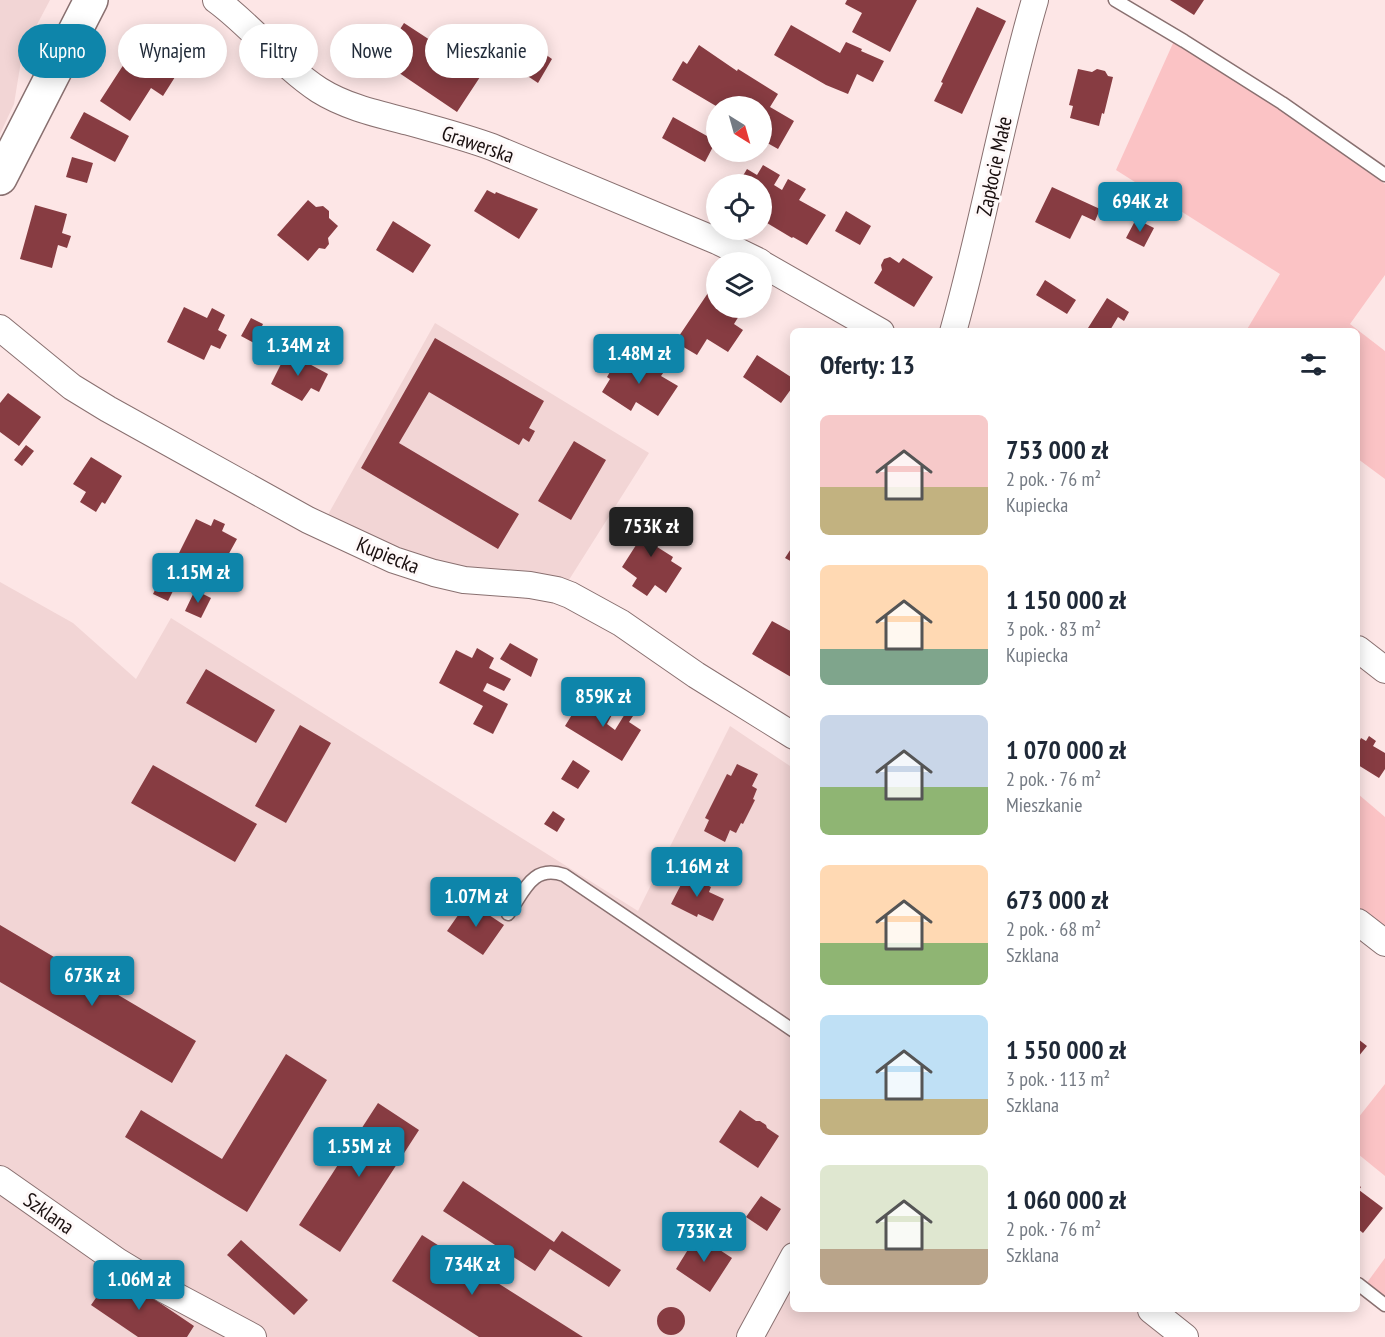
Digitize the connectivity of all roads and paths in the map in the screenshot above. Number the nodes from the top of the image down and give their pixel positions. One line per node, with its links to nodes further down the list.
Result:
1 (91, 0): 6 (street)
2 (216, 0): 7 (street, Grawerska)
3 (1035, 0): 11 (street, Zapłocie Małe)
4 (1115, 0): 5 (lane)
5 (1385, 175)
6 (0, 178)
7 (739, 252)
8 (772, 269): 10 (street, Grawerska)
9 (0, 328): 14 (street, Kupiecka)
10 (874, 328)
11 (954, 328)
12 (1360, 651): 13 (street)
13 (1385, 670)
14 (790, 734)
15 (508, 914): 18 (lane)
16 (1360, 924): 17 (street)
17 (1385, 943)
18 (790, 1028)
19 (0, 1179): 24 (street, Szklana)
20 (790, 1263): 25 (street)
21 (1360, 1286): 22 (lane)
22 (1385, 1305)
23 (1154, 1312): 26 (street)
24 (253, 1337)
25 (750, 1337)
26 (1185, 1337)

